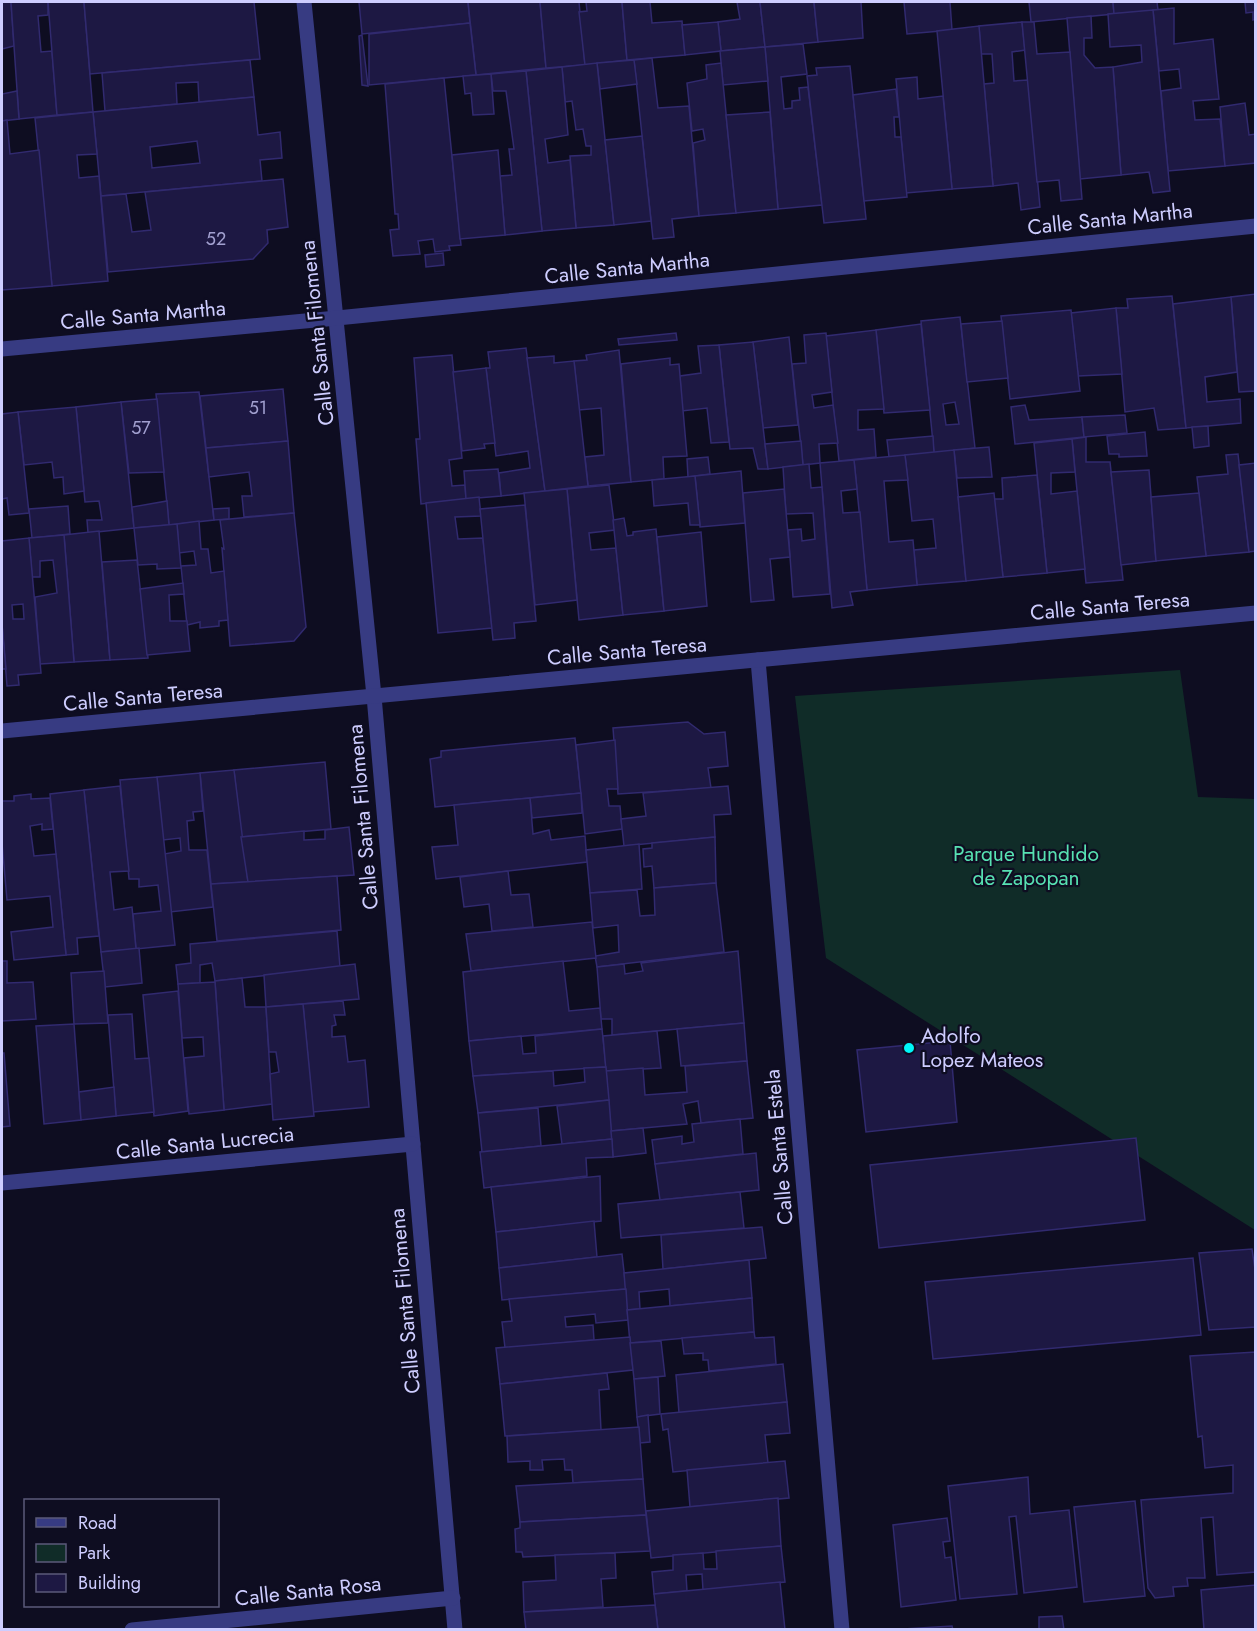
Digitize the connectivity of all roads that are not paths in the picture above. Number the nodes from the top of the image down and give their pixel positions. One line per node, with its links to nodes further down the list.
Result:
1 (304, 2): 3 (street, Calle Santa Filomena)
2 (1256, 226): 3 (street, Calle Santa Martha)
3 (337, 318): 4 (street, Calle Santa Martha); 7 (street, Calle Santa Filomena)
4 (2, 349)
5 (1256, 613): 6 (street, Calle Santa Teresa)
6 (758, 660): 7 (street, Calle Santa Teresa); 14 (street, Calle Santa Estela)
7 (374, 696): 8 (street, Calle Santa Teresa); 9 (street, Calle Santa Filomena)
8 (2, 731)
9 (413, 1144): 10 (street, Calle Santa Lucrecia); 11 (street, Calle Santa Filomena)
10 (2, 1184)
11 (453, 1599): 12 (street, Calle Santa Rosa); 13 (street, Calle Santa Filomena)
12 (132, 1629)
13 (455, 1629)
14 (842, 1629)

